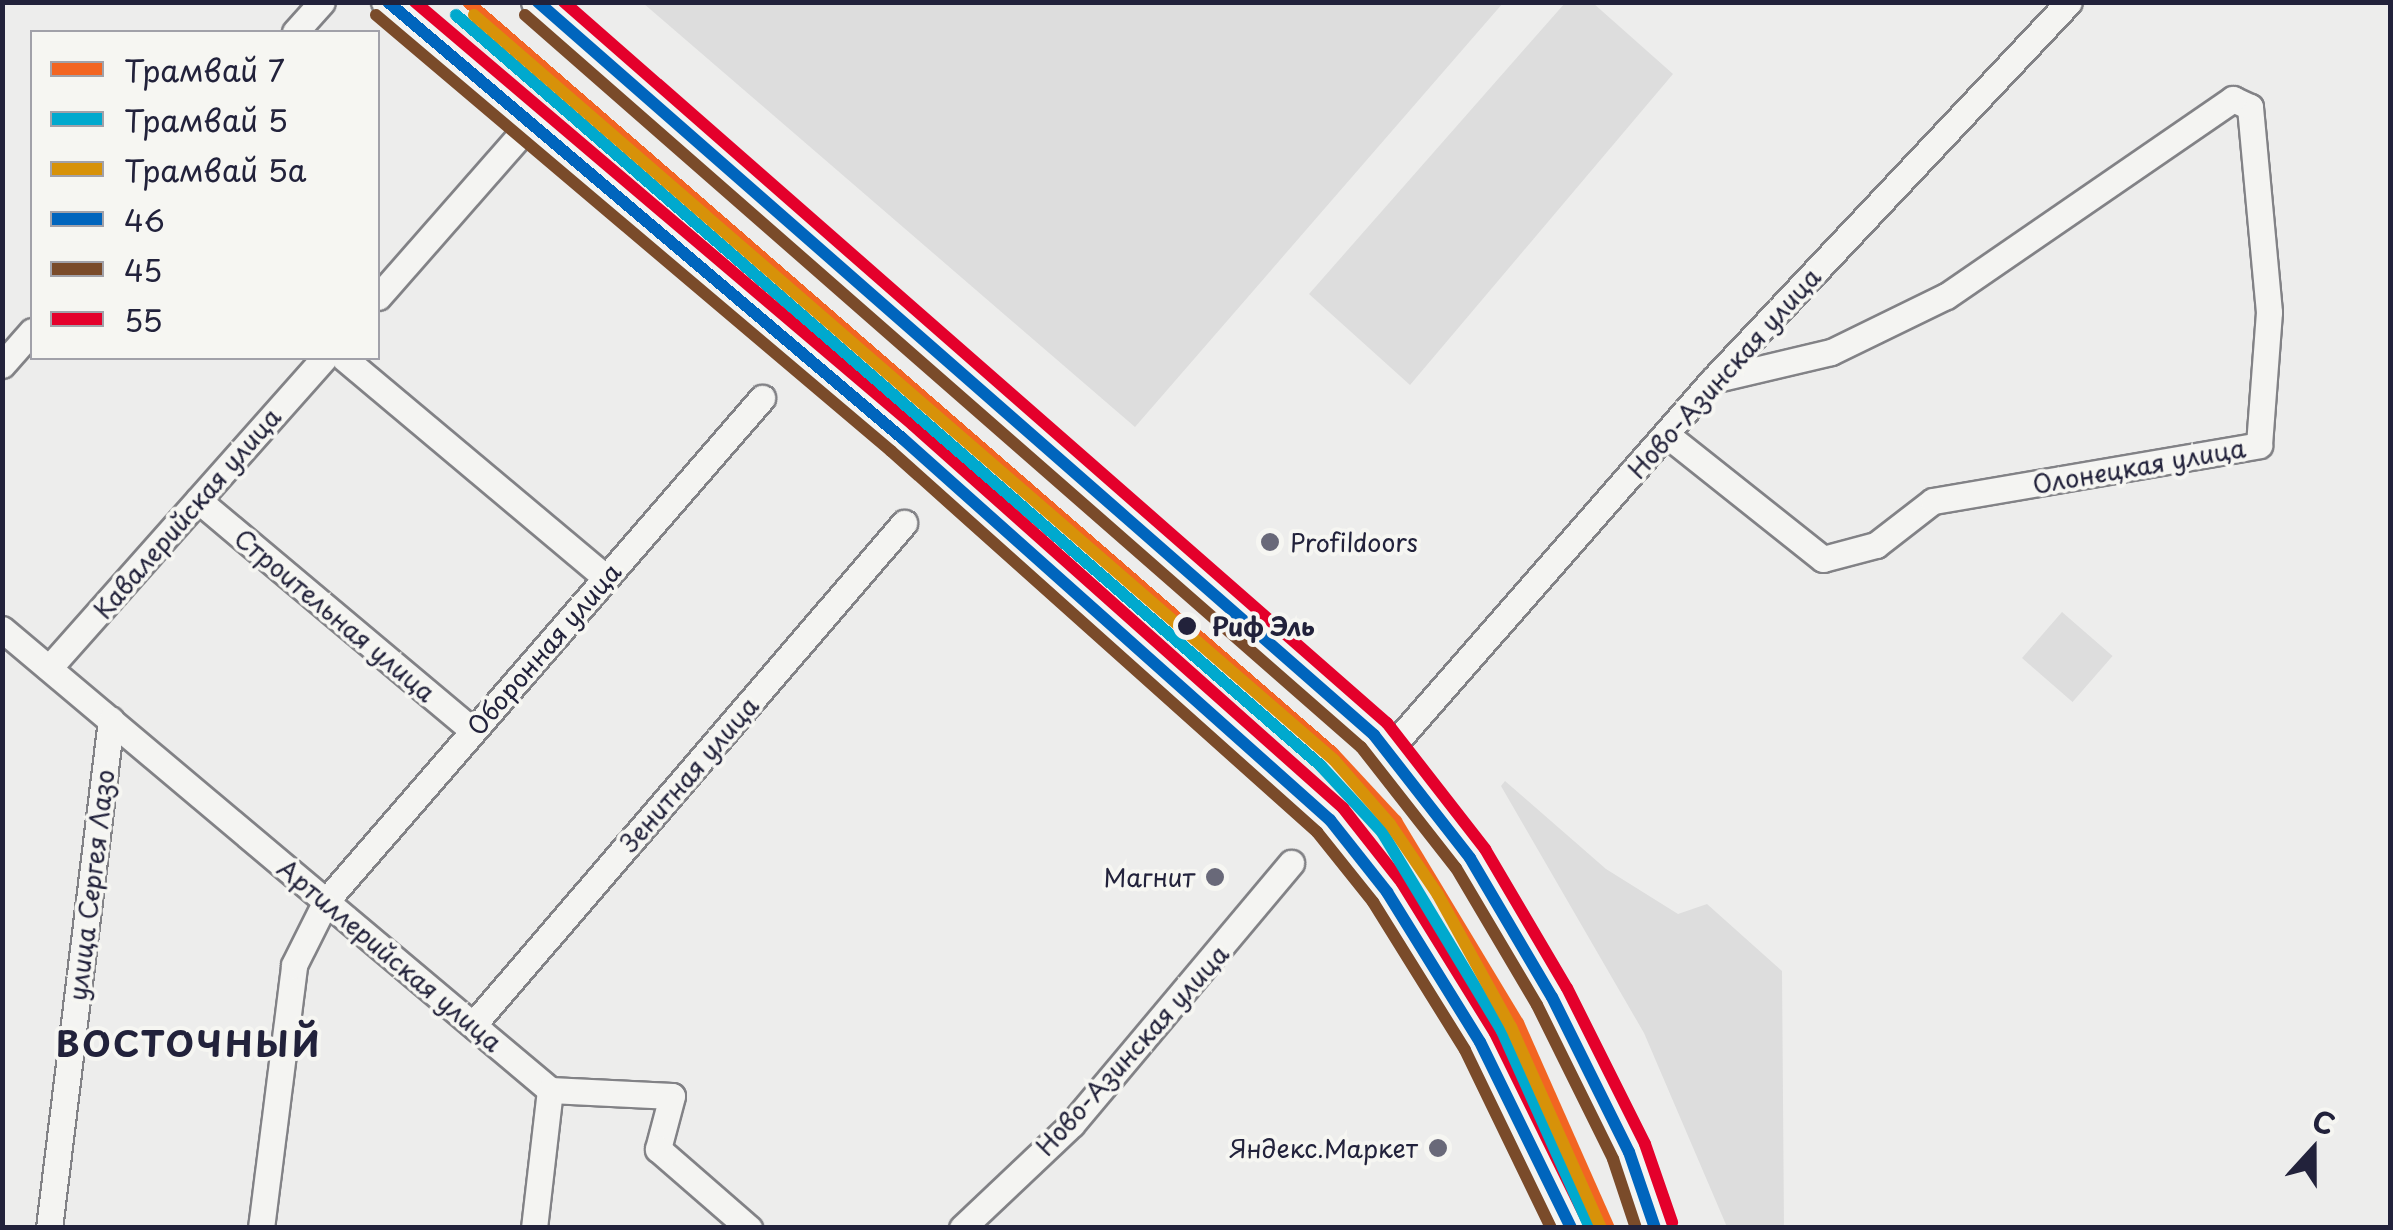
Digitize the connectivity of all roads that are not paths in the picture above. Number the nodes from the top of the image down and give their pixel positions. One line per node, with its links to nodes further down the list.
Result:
1 (322, 2): 5 (street)
2 (388, 2): 6 (main road)
3 (537, 2): 22 (main road)
4 (2069, 2): 12 (street, Ново-Азинская улица)
5 (297, 30)
6 (530, 124): 7 (street); 32 (main road)
7 (380, 294)
8 (30, 333): 11 (street)
9 (322, 360): 15 (street, Кавалерийская улица)
10 (346, 360): 17 (street)
11 (2, 365)
12 (1713, 380): 14 (street, Ново-Азинская улица); 14 (street, Олонецкая улица)
13 (762, 398): 17 (street, Оборонная улица)
14 (1667, 435): 22 (street, Ново-Азинская улица)
15 (198, 500): 19 (street, Кавалерийская улица); 21 (street, Строительная улица)
16 (904, 523): 25 (street, Зенитная улица)
17 (606, 578): 21 (street, Оборонная улица)
18 (2, 629): 19 (street, Артиллерийская улица)
19 (50, 668): 20 (street, Артиллерийская улица)
20 (111, 720): 24 (street, Артиллерийская улица); 27 (street, улица Сергея Лазо)
21 (473, 731): 24 (street, Оборонная улица)
22 (1388, 751): 33 (main road)
23 (1291, 863): 31 (street, Ново-Азинская улица)
24 (326, 901): 25 (street, Артиллерийская улица); 28 (street, Оборонная улица)
25 (473, 1025): 26 (street, Артиллерийская улица)
26 (550, 1090): 29 (street); 30 (street)
27 (49, 1228)
28 (261, 1228)
29 (534, 1228)
30 (749, 1228)
31 (962, 1228)
32 (1571, 1228)
33 (1655, 1228)

